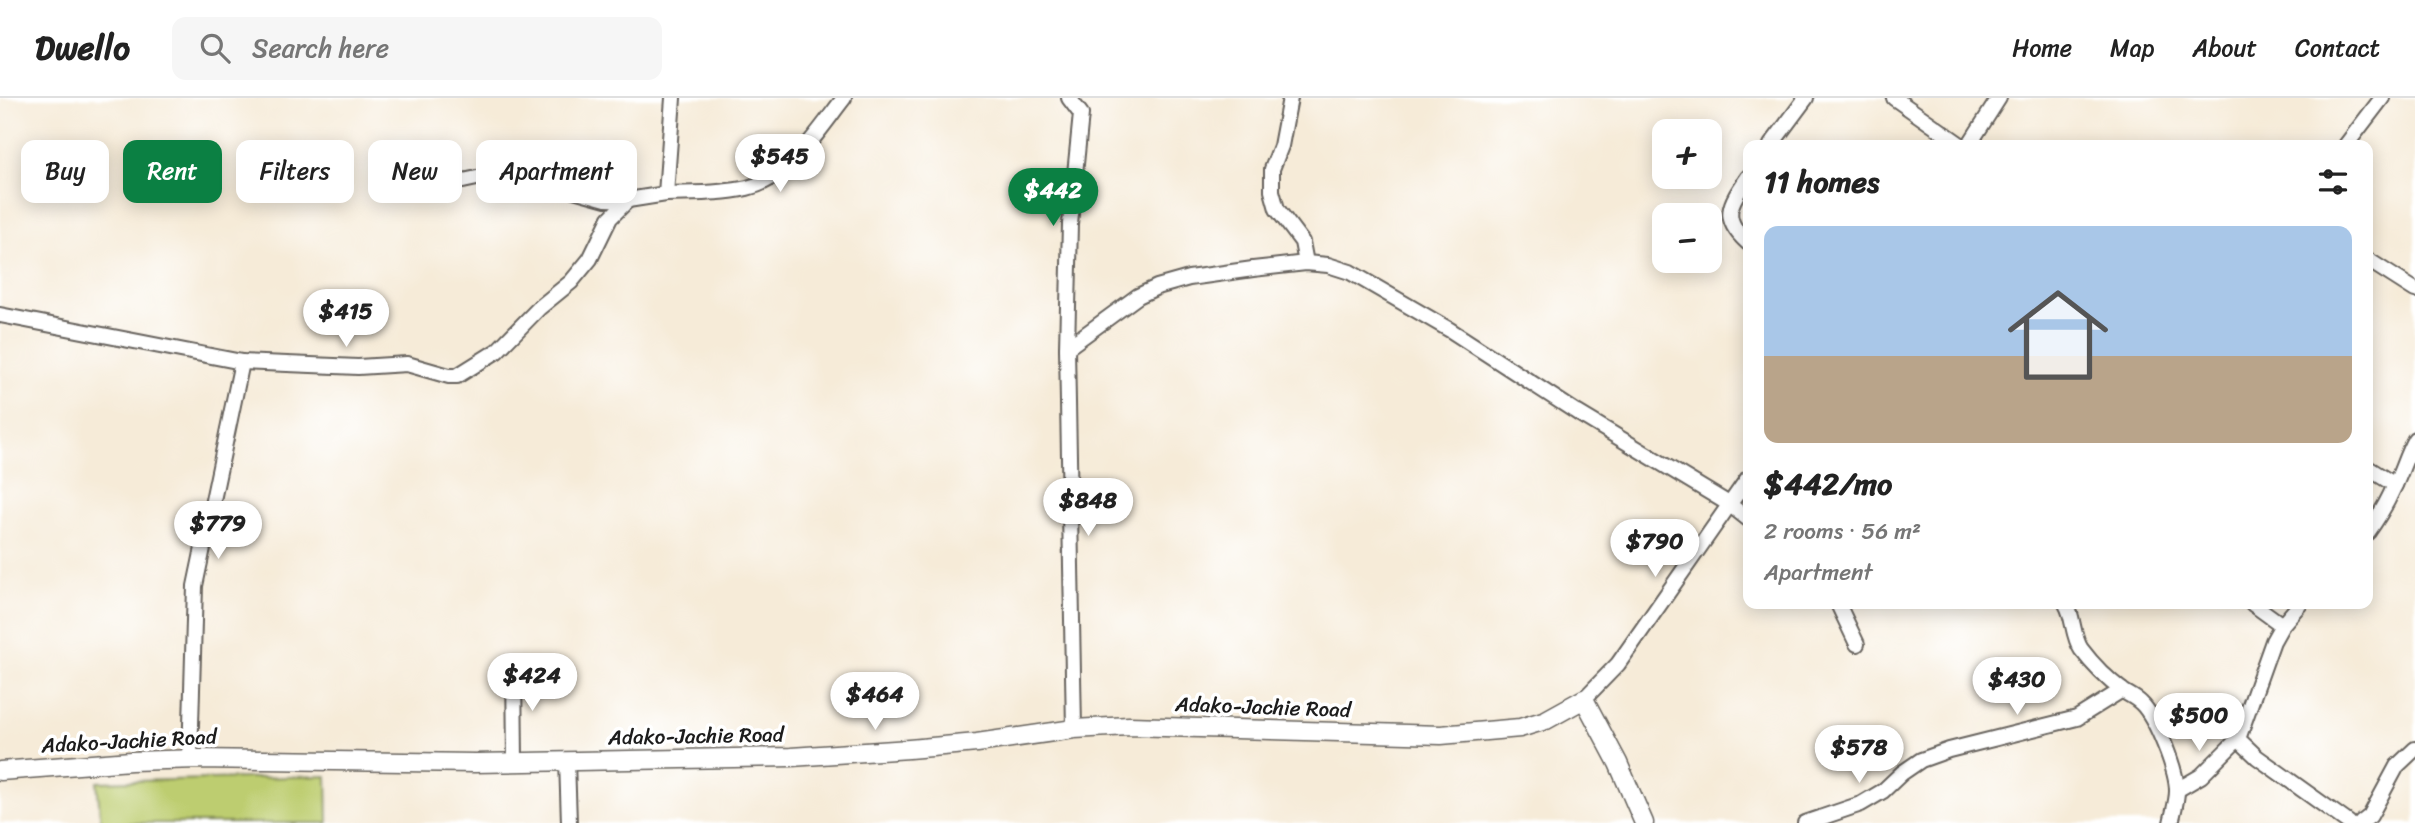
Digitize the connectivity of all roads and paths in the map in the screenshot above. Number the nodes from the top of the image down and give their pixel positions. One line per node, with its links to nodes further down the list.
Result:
1 (673, 98): 16 (street)
2 (844, 98): 16 (street)
3 (1069, 98): 24 (street)
4 (1290, 98): 20 (street)
5 (1807, 98): 9 (street)
6 (1894, 98): 10 (street)
7 (1999, 98): 11 (street)
8 (2382, 98): 12 (street)
9 (1775, 140)
10 (1954, 140)
11 (1972, 140)
12 (2350, 140)
13 (476, 179): 14 (street)
14 (463, 181)
15 (1743, 184): 19 (street)
16 (666, 194): 17 (street)
17 (637, 199)
18 (625, 203): 25 (street)
19 (1743, 239)
20 (1306, 263): 24 (street); 30 (street)
21 (2373, 263): 22 (street)
22 (2415, 290)
23 (0, 315): 25 (street)
24 (1067, 348): 42 (street)
25 (242, 362): 45 (street)
26 (2415, 439): 29 (street)
27 (2373, 471): 29 (street)
28 (1743, 485): 30 (street)
29 (2395, 485): 32 (street)
30 (1729, 504): 31 (street); 41 (street)
31 (1743, 515)
32 (2373, 525)
33 (1840, 609): 38 (street)
34 (2069, 609): 40 (street)
35 (2260, 609): 37 (street)
36 (2296, 609): 37 (street)
37 (2282, 625): 43 (street)
38 (1857, 644)
39 (514, 666): 46 (street)
40 (2122, 690): 49 (street); 52 (street)
41 (1584, 699): 42 (street, Adako-Jachie Road); 51 (street)
42 (1073, 729): 47 (street, Adako-Jachie Road)
43 (2238, 739): 49 (street); 54 (street)
44 (2415, 748): 55 (street)
45 (190, 759): 46 (street, Adako-Jachie Road); 48 (street, Adako-Jachie Road)
46 (515, 761): 47 (street, Adako-Jachie Road)
47 (568, 761): 50 (street)
48 (0, 771)
49 (2177, 790): 53 (street)
50 (569, 823)
51 (1644, 823)
52 (1805, 823)
53 (2171, 823)
54 (2349, 823)
55 (2361, 823)

